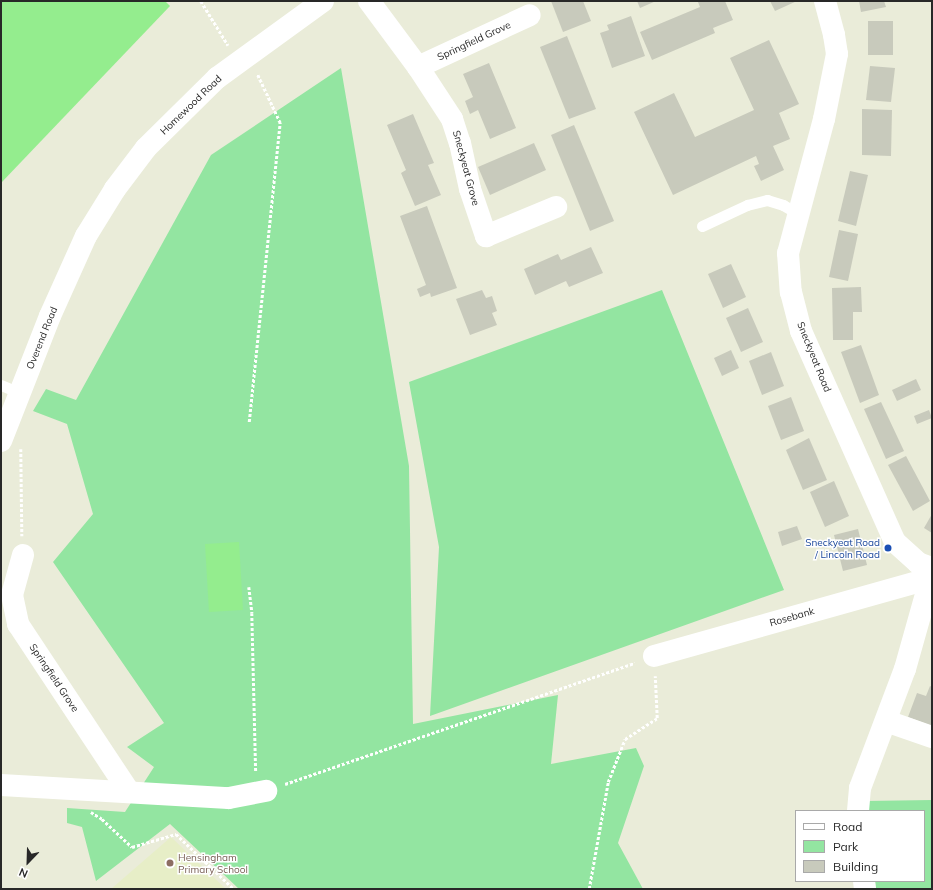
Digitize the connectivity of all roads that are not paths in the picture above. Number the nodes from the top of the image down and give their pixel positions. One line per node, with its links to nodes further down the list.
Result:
1 (323, 1): 9 (street, Homewood Road)
2 (369, 1): 5 (street, Sneckyeat Grove)
3 (825, 1): 7 (street, Sneckyeat Road)
4 (530, 15): 5 (street, Springfield Grove)
5 (418, 67): 6 (street, Sneckyeat Grove)
6 (556, 207)
7 (797, 213): 8 (lane); 13 (street, Sneckyeat Road)
8 (702, 226)
9 (86, 236): 10 (street, Overend Road)
10 (10, 389): 11 (street, Overend Road)
11 (11, 444)
12 (23, 554): 18 (street, Springfield Grove)
13 (932, 573): 14 (street, Rosebank); 15 (street)
14 (654, 656)
15 (886, 721): 16 (street); 20 (street)
16 (932, 737)
17 (1, 785): 18 (street)
18 (129, 792): 19 (street)
19 (261, 792)
20 (858, 810)

